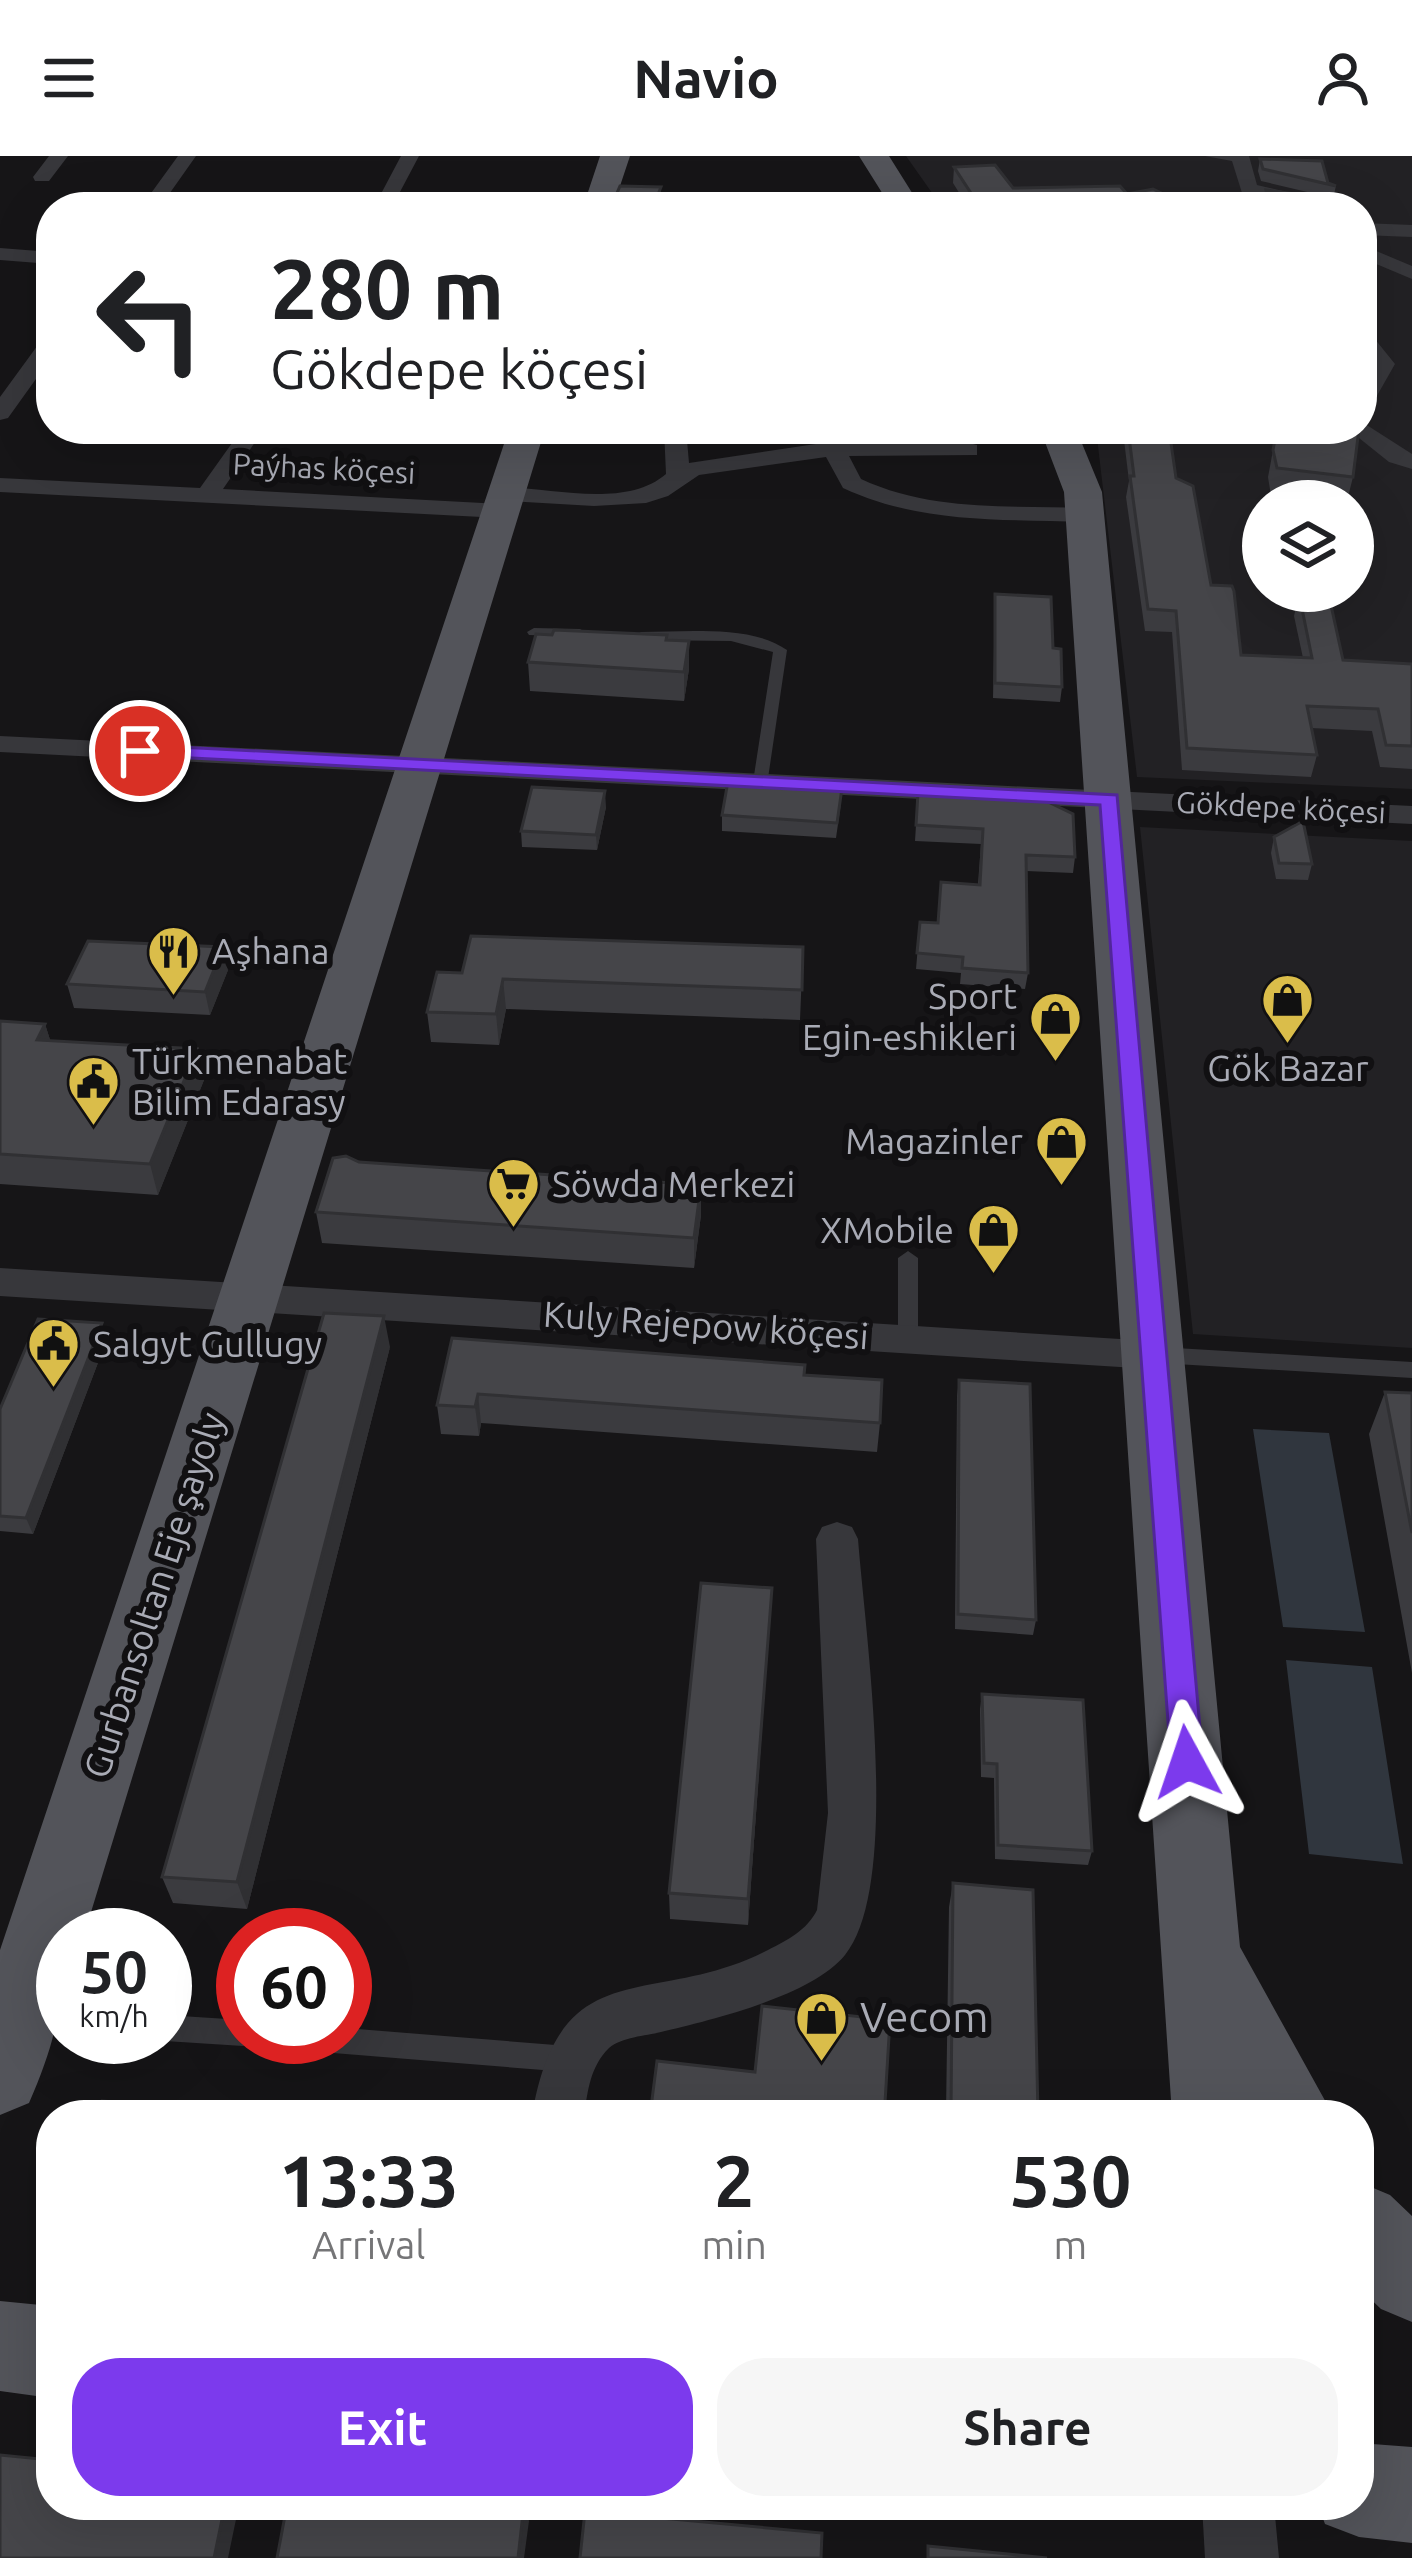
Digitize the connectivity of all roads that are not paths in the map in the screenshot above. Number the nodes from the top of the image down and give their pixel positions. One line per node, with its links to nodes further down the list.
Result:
1 (59, 156): 7 (street)
2 (187, 156): 8 (street)
3 (410, 156): 9 (street)
4 (615, 156): 10 (main road)
5 (874, 156): 11 (main road)
6 (1214, 156): 12 (street)
7 (42, 177)
8 (161, 192)
9 (390, 192)
10 (603, 192)
11 (897, 192)
12 (1264, 192)
13 (1377, 230): 14 (street)
14 (1412, 231)
15 (0, 254): 16 (street)
16 (36, 257)
17 (1377, 258): 18 (street)
18 (1412, 273)
19 (36, 359): 20 (street)
20 (8, 389): 21 (street)
21 (0, 413)
22 (1377, 441): 29 (street)
23 (243, 444): 32 (street)
24 (522, 444): 33 (main road, Gurbansoltan Eje şayoly)
25 (676, 444): 30 (street)
26 (1065, 444): 34 (main road)
27 (969, 450): 28 (street, Paýhas köçesi)
28 (836, 451): 30 (street, Paýhas köçesi); 34 (street)
29 (1412, 462)
30 (678, 474): 33 (street, Paýhas köçesi)
31 (0, 485): 32 (street, Paýhas köçesi)
32 (207, 496): 33 (street, Paýhas köçesi)
33 (504, 502): 39 (main road, Gurbansoltan Eje şayoly)
34 (1085, 515): 41 (main road)
35 (534, 632): 36 (lane)
36 (599, 634)
37 (621, 635): 40 (lane)
38 (0, 744): 39 (street, Gökdepe köçesi)
39 (420, 765): 40 (street, Gökdepe köçesi); 45 (main road, Gurbansoltan Eje şayoly)
40 (761, 782): 41 (street, Gökdepe köçesi)
41 (1110, 800): 42 (street, Gökdepe köçesi); 47 (main road)
42 (1412, 815)
43 (908, 1258): 46 (lane)
44 (0, 1282): 45 (street, Kuly Rejepow köçesi)
45 (250, 1294): 46 (street, Kuly Rejepow köçesi); 53 (main road, Gurbansoltan Eje şayoly)
46 (908, 1339): 47 (street, Kuly Rejepow köçesi)
47 (1152, 1355): 48 (lane, Kuly Rejepow köçesi); 50 (main road)
48 (1412, 1370)
49 (837, 1539): 52 (street)
50 (1203, 1944): 55 (main road); 56 (main road)
51 (372, 2043): 52 (lane)
52 (568, 2059): 54 (street)
53 (0, 2074)
54 (561, 2100)
55 (1213, 2100)
56 (1282, 2100)
57 (1374, 2241): 58 (main road)
58 (1412, 2278)
59 (0, 2347): 60 (main road)
60 (36, 2351)
61 (1374, 2491): 62 (main road)
62 (1412, 2495)
63 (1239, 2520): 64 (street)
64 (1242, 2558)

